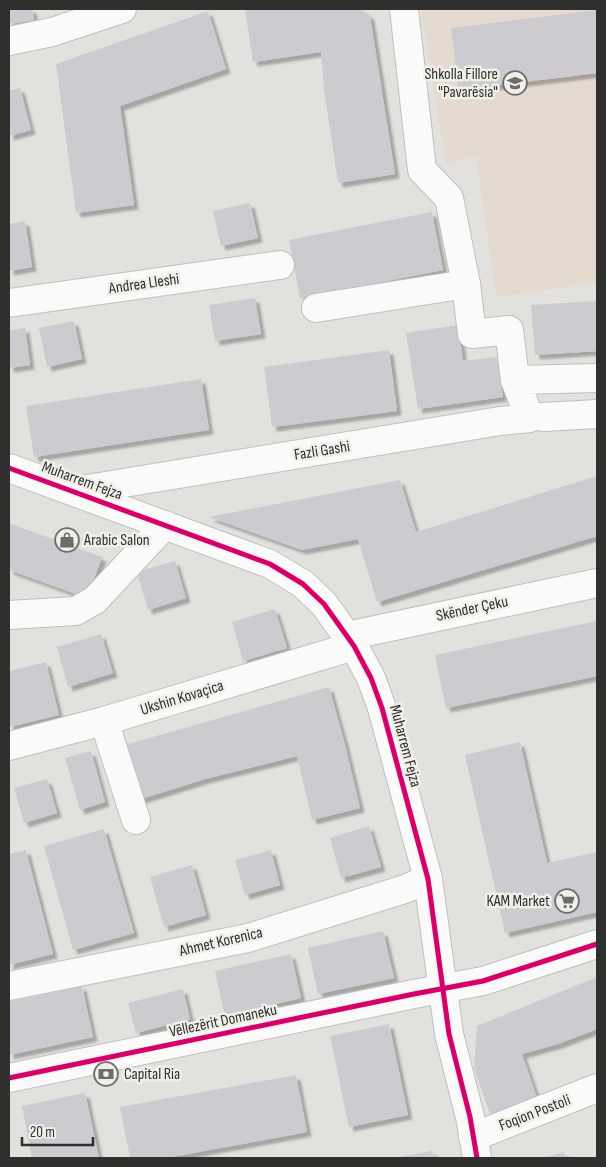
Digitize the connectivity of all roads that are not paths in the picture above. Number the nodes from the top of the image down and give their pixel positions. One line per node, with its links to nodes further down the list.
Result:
1 (122, 9): 3 (street)
2 (404, 9): 6 (street, Fazli Gashi)
3 (50, 21): 4 (street)
4 (9, 41)
5 (280, 265): 7 (street, Andrea Lleshi)
6 (466, 284): 8 (street); 10 (street, Fazli Gashi)
7 (9, 303)
8 (316, 308)
9 (597, 378): 10 (street)
10 (515, 380): 14 (street, Fazli Gashi)
11 (597, 414): 12 (street)
12 (543, 417)
13 (9, 468): 14 (street, Muharrem Fejza)
14 (73, 491): 15 (street, Muharrem Fejza)
15 (165, 525): 17 (street); 18 (street, Muharrem Fejza)
16 (597, 583): 18 (street, Skënder Çeku)
17 (9, 615)
18 (350, 641): 19 (street, Ukshin Kovaçica); 22 (street, Muharrem Fejza)
19 (104, 721): 20 (street, Ukshin Kovaçica); 21 (street)
20 (9, 746)
21 (136, 820)
22 (428, 879): 24 (street, Ahmet Korenica); 25 (street, Muharrem Fejza)
23 (597, 944): 25 (street, Vëllezërit Domaneku)
24 (9, 986)
25 (442, 988): 26 (street, Vëllezërit Domaneku); 28 (street, Muharrem Fejza)
26 (9, 1078)
27 (597, 1088): 28 (street, Foqion Postoli)
28 (475, 1148)

